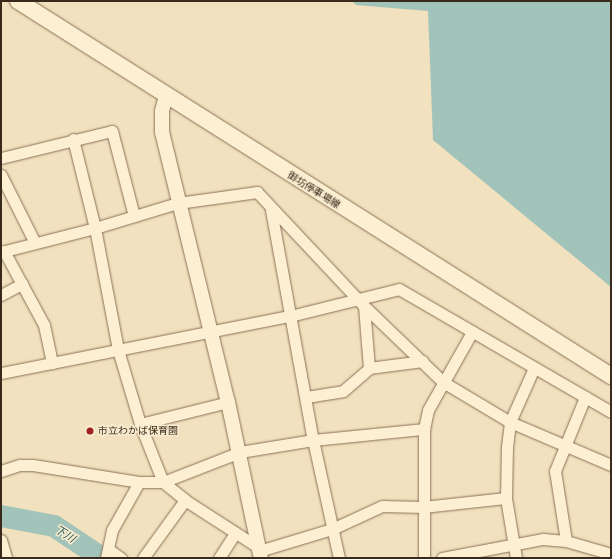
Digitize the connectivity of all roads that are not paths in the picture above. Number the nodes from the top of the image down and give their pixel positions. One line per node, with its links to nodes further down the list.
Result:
1 (18, 1): 2 (main road, 御坊停車場線)
2 (166, 96): 6 (street); 24 (main road, 御坊停車場線)
3 (73, 139): 4 (street); 8 (street); 9 (street)
4 (1, 158)
5 (1, 175): 10 (street)
6 (178, 202): 7 (street); 8 (street); 16 (street)
7 (271, 210): 14 (street); 15 (street)
8 (134, 216): 9 (street)
9 (95, 228): 10 (street); 18 (street)
10 (35, 243): 11 (street)
11 (3, 251): 12 (street)
12 (22, 284): 13 (street); 20 (street)
13 (1, 295)
14 (361, 303): 15 (street); 17 (street); 19 (street); 21 (street)
15 (290, 316): 16 (street); 26 (street)
16 (210, 331): 18 (street); 28 (street)
17 (472, 332): 22 (street); 25 (street)
18 (118, 350): 20 (street); 31 (street)
19 (423, 360): 21 (street); 25 (street)
20 (52, 363): 23 (street)
21 (369, 368): 26 (street)
22 (534, 368): 27 (street); 30 (street)
23 (1, 373)
24 (611, 376)
25 (443, 382): 30 (street); 32 (street)
26 (306, 397): 33 (street)
27 (585, 397): 29 (street); 34 (street)
28 (228, 402): 31 (street); 35 (street)
29 (611, 412)
30 (510, 422): 34 (street); 40 (street)
31 (140, 424): 39 (street)
32 (424, 429): 33 (street); 42 (street)
33 (313, 440): 35 (street); 43 (street)
34 (563, 445): 36 (street); 46 (street)
35 (240, 452): 39 (street); 48 (street)
36 (611, 465)
37 (1, 471): 38 (street)
38 (139, 482): 39 (street); 49 (street)
39 (163, 482): 41 (street)
40 (506, 498): 42 (street); 47 (street)
41 (185, 500): 44 (street); 53 (street)
42 (423, 507): 43 (street); 56 (street)
43 (332, 529): 48 (street); 55 (street)
44 (235, 533): 48 (street); 54 (street)
45 (1, 540): 51 (street)
46 (566, 541): 47 (street); 50 (street)
47 (514, 546): 57 (street); 58 (street)
48 (259, 552)
49 (107, 554): 52 (street)
50 (611, 556)
51 (6, 558)
52 (121, 558)
53 (143, 558)
54 (219, 558)
55 (339, 558)
56 (424, 558)
57 (442, 558)
58 (516, 558)

